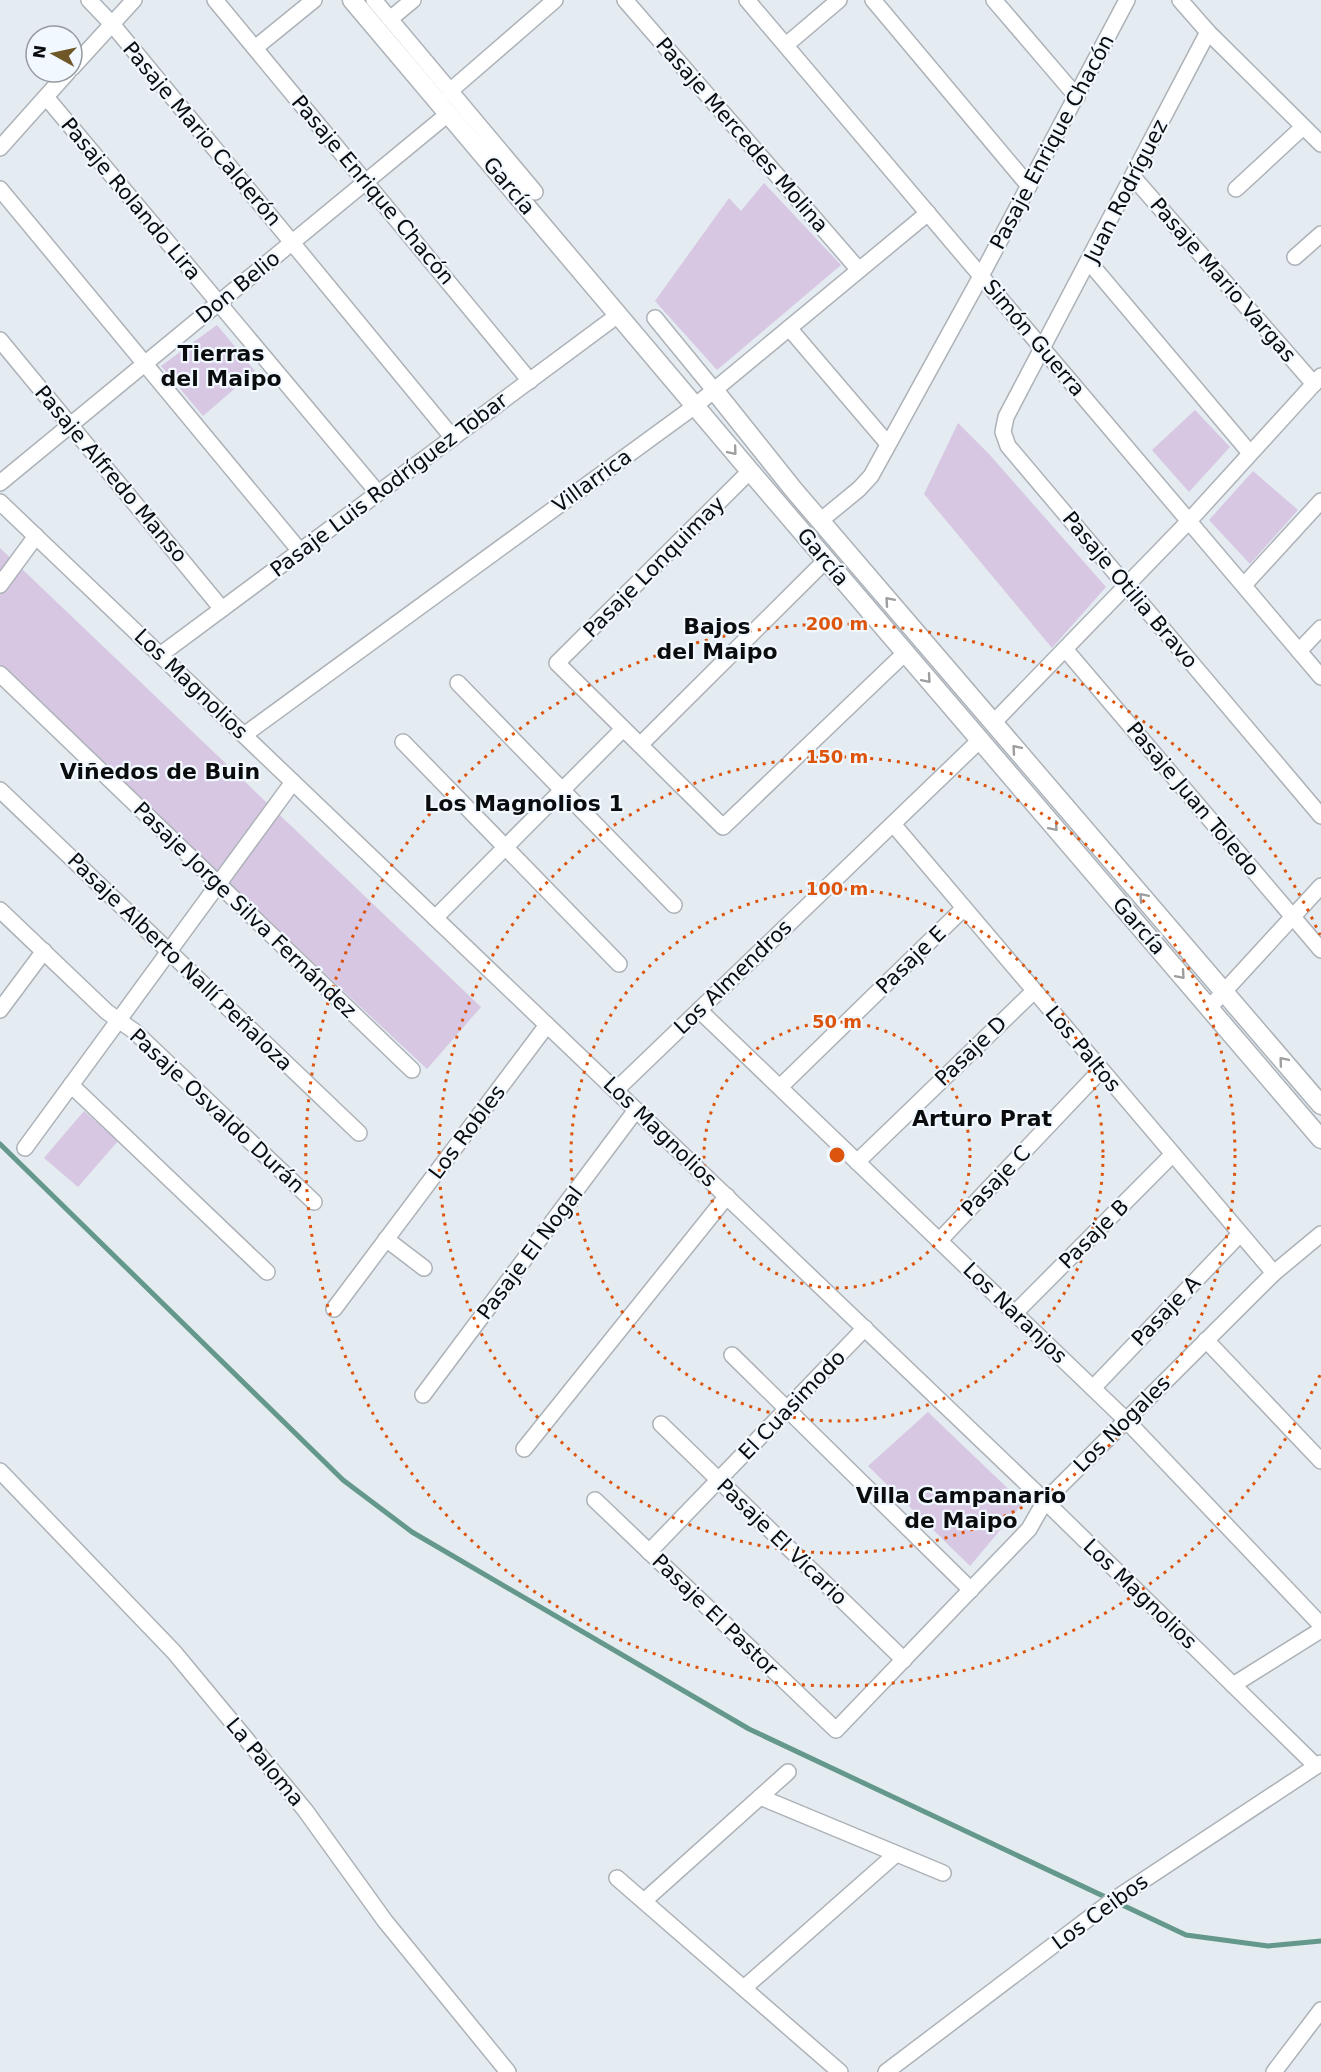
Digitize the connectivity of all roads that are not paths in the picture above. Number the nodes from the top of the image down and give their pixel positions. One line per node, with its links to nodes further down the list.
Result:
1 (89, 0): 17 (street, Pasaje Mario Calderón)
2 (134, 0): 17 (street)
3 (215, 0): 20 (street, Pasaje Enrique Chacón)
4 (314, 0): 20 (street)
5 (352, 0): 26 (street, García)
6 (374, 0): 16 (street, García)
7 (413, 0): 16 (street)
8 (555, 0): 23 (street)
9 (625, 0): 41 (street, Pasaje Mercedes Molina)
10 (747, 0): 19 (street, Simón Guerra)
11 (838, 0): 19 (street)
12 (873, 0): 32 (street)
13 (994, 0): 25 (street)
14 (1127, 0): 25 (street, Pasaje Enrique Chacón)
15 (1180, 0): 18 (street)
16 (390, 19): 23 (street, García)
17 (112, 24): 21 (street); 38 (street, Pasaje Mario Calderón)
18 (1208, 32): 27 (street); 30 (street, Juan Rodríguez)
19 (786, 45): 36 (street, Simón Guerra)
20 (255, 48): 31 (street, Pasaje Enrique Chacón)
21 (84, 55)
22 (57, 84): 24 (street)
23 (450, 91): 35 (street, García)
24 (46, 97): 29 (street); 43 (street, Pasaje Rolando Lira)
25 (1077, 97): 32 (street, Pasaje Enrique Chacón)
26 (448, 114): 31 (street, Don Belio); 44 (street, García)
27 (1303, 127): 28 (street); 34 (street)
28 (1321, 144)
29 (0, 148)
30 (1133, 177): 40 (street, Juan Rodríguez); 50 (street, Pasaje Mario Vargas)
31 (366, 182): 38 (street, Don Belio); 51 (street, Pasaje Enrique Chacón)
32 (1029, 186): 42 (street, Pasaje Enrique Chacón)
33 (0, 189): 49 (street)
34 (1236, 189)
35 (535, 192)
36 (928, 213): 41 (street, Villarrica); 42 (street, Simón Guerra)
37 (1321, 234): 39 (street)
38 (292, 243): 43 (street, Don Belio); 55 (street, Pasaje Mario Calderón)
39 (1295, 257)
40 (1089, 262): 48 (street, Juan Rodríguez); 57 (street)
41 (859, 270): 46 (street, Villarrica)
42 (981, 276): 48 (street, Simón Guerra); 56 (street, Pasaje Enrique Chacón)
43 (219, 303): 49 (street, Don Belio); 60 (street, Pasaje Rolando Lira)
44 (618, 315): 51 (street, Pasaje Luis Rodríguez Tobar); 53 (street, García)
45 (655, 318): 52 (street, García)
46 (789, 328): 52 (street, Villarrica); 56 (street)
47 (0, 340): 54 (street, Pasaje Alfredo Manso)
48 (1044, 349): 64 (street, Simón Guerra); 70 (street, Pasaje Otilia Bravo)
49 (145, 364): 54 (street, Don Belio); 66 (street)
50 (1317, 380): 57 (street)
51 (530, 381): 55 (street, Pasaje Luis Rodríguez Tobar)
52 (714, 390): 53 (street, Villarrica); 63 (street, García)
53 (695, 406): 58 (street, García, one-way to 58); 82 (street, Villarrica)
54 (71, 425): 59 (street, Don Belio); 71 (street, Pasaje Alfredo Manso)
55 (453, 438): 60 (street, Pasaje Luis Rodríguez Tobar)
56 (888, 444): 63 (street, Pasaje Enrique Chacón)
57 (1250, 453): 64 (street)
58 (750, 471): 67 (street, García); 81 (street, Pasaje Lonquimay)
59 (0, 483)
60 (378, 493): 66 (street, Pasaje Luis Rodríguez Tobar)
61 (1321, 501): 69 (street)
62 (0, 502): 65 (street, Los Magnolios)
63 (820, 521): 80 (street, García, one-way to 63)
64 (1189, 521): 69 (street, Simón Guerra); 70 (street)
65 (36, 536): 68 (street); 76 (street, Los Magnolios)
66 (300, 551): 71 (street, Pasaje Luis Rodríguez Tobar)
67 (826, 560): 75 (street, García); 85 (street)
68 (0, 585)
69 (1244, 585): 74 (street, Simón Guerra)
70 (1126, 586): 73 (street); 89 (street, Pasaje Otilia Bravo)
71 (222, 609): 76 (street, Pasaje Luis Rodríguez Tobar)
72 (1321, 628): 74 (street)
73 (1065, 649): 80 (street); 97 (street, Pasaje Juan Toledo)
74 (1299, 651): 78 (street, Simón Guerra)
75 (905, 653): 83 (street, García, one-way to 83); 85 (street)
76 (160, 655): 82 (street, Los Magnolios)
77 (0, 674): 92 (street, Pasaje Jorge Silva Fernández)
78 (1321, 676)
79 (458, 683): 88 (street)
80 (994, 722): 104 (street, García, one-way to 80)
81 (624, 729): 85 (street); 88 (street)
82 (244, 735): 86 (street, Los Magnolios)
83 (980, 740): 90 (street, Los Almendros); 105 (street, García, one-way to 105)
84 (403, 742): 91 (street)
85 (640, 745)
86 (293, 782): 92 (street); 98 (street, Los Magnolios)
87 (0, 790): 101 (street, Pasaje Alberto Nallí Peñaloza)
88 (562, 790): 91 (street); 94 (street)
89 (1321, 816)
90 (893, 824): 95 (street, Los Paltos); 107 (street, Los Almendros)
91 (505, 848): 98 (street); 102 (street)
92 (218, 884): 101 (street); 110 (street, Pasaje Jorge Silva Fernández)
93 (1321, 886): 97 (street)
94 (674, 905)
95 (964, 908): 103 (street, Los Paltos); 113 (street, Pasaje E)
96 (0, 910): 100 (street, Pasaje Osvaldo Durán)
97 (1293, 917): 99 (street, Pasaje Juan Toledo); 104 (street)
98 (435, 918): 109 (street, Los Magnolios)
99 (1321, 950)
100 (44, 951): 106 (street); 108 (street, Pasaje Osvaldo Durán)
101 (169, 952): 108 (street); 117 (street, Pasaje Alberto Nallí Peñaloza)
102 (619, 964)
103 (1034, 991): 111 (street, Los Paltos); 121 (street, Pasaje D)
104 (1224, 992): 105 (street); 115 (street, García, one-way to 104)
105 (1209, 1008): 118 (street, García)
106 (0, 1010)
107 (699, 1010): 113 (street, Los Naranjos); 114 (street, Los Almendros)
108 (119, 1020): 112 (street); 123 (street, Pasaje Osvaldo Durán)
109 (547, 1025): 114 (street, Los Magnolios); 126 (street, Los Robles)
110 (412, 1070)
111 (1101, 1070): 120 (street, Los Paltos); 127 (street, Pasaje C)
112 (71, 1085): 119 (street); 129 (street)
113 (780, 1087): 121 (street, Los Naranjos)
114 (615, 1090): 116 (street, Los Magnolios)
115 (1321, 1105)
116 (636, 1110): 122 (street, Los Magnolios); 137 (street, Pasaje El Nogal)
117 (359, 1133)
118 (1321, 1139)
119 (25, 1148)
120 (1173, 1154): 124 (street, Los Paltos); 132 (street, Pasaje B)
121 (857, 1162): 127 (street, Los Naranjos)
122 (727, 1197): 133 (street, Los Magnolios); 141 (street)
123 (314, 1202)
124 (1240, 1234): 130 (street, Los Paltos); 136 (street, Pasaje A)
125 (1321, 1234): 130 (street, Los Nogales)
126 (386, 1239): 128 (street); 131 (street, Los Robles)
127 (939, 1240): 132 (street, Los Naranjos)
128 (424, 1268)
129 (267, 1272)
130 (1274, 1273): 134 (street, Los Nogales)
131 (334, 1309)
132 (1015, 1313): 136 (street, Los Naranjos)
133 (865, 1329): 138 (street, El Cuasimodo); 146 (street, Los Magnolios)
134 (1206, 1340): 139 (street, Los Nogales); 142 (street)
135 (732, 1355): 138 (street)
136 (1093, 1388): 139 (street, Los Naranjos)
137 (423, 1395)
138 (788, 1409): 144 (street, El Cuasimodo); 148 (street)
139 (1126, 1420): 146 (street, Los Nogales); 149 (street, Los Naranjos)
140 (660, 1424): 144 (street, Pasaje El Vicario)
141 (524, 1449)
142 (1321, 1461)
143 (0, 1471): 162 (street, La Paloma)
144 (719, 1481): 147 (street, El Cuasimodo); 150 (street, Pasaje El Vicario)
145 (595, 1500): 147 (street, Pasaje El Pastor)
146 (1045, 1501): 148 (street, Los Nogales); 151 (street, Los Magnolios)
147 (649, 1552): 152 (street, Pasaje El Pastor)
148 (971, 1590): 150 (street, Los Nogales)
149 (1321, 1628): 151 (street)
150 (904, 1660): 152 (street, Los Nogales)
151 (1233, 1684): 153 (street, Los Magnolios)
152 (836, 1730)
153 (1319, 1765): 164 (street, Los Ceibos)
154 (788, 1772): 155 (street)
155 (759, 1797): 156 (street); 159 (street)
156 (896, 1854): 157 (street); 160 (street)
157 (943, 1873)
158 (617, 1878): 159 (street)
159 (644, 1901): 160 (street)
160 (744, 1988): 163 (street)
161 (1321, 2010): 165 (street)
162 (508, 2072)
163 (840, 2072)
164 (886, 2072)
165 (1274, 2072)

